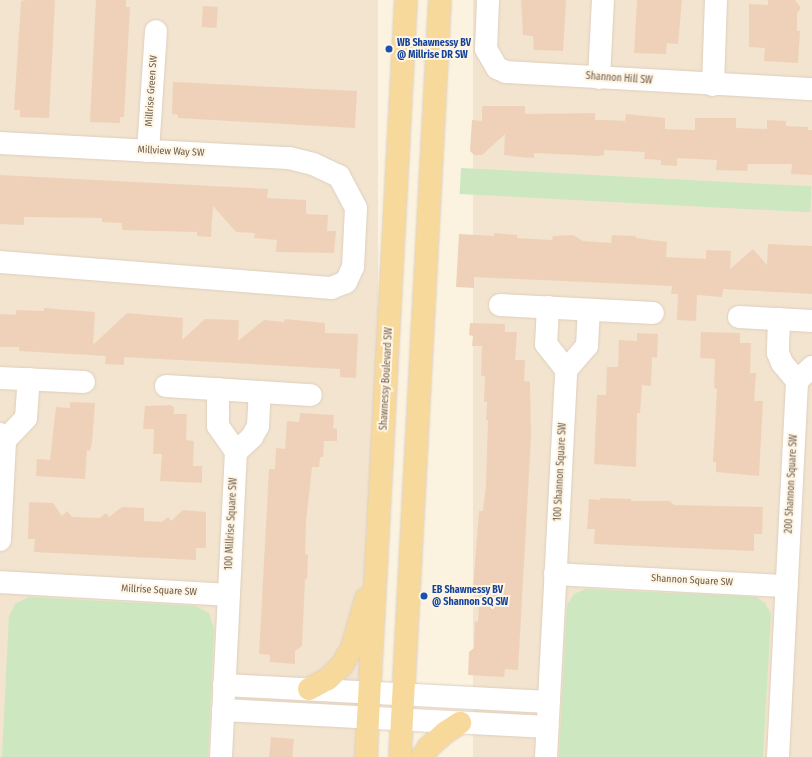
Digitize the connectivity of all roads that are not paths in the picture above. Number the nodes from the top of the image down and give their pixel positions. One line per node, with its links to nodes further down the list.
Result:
1 (406, 0): 31 (main road, Shawnessy Boulevard SW)
2 (440, 0): 40 (main road)
3 (488, 0): 7 (street, Shannon Hill SW)
4 (603, 0): 7 (street)
5 (716, 0): 8 (street)
6 (156, 31): 11 (street, Millrise Green SW)
7 (599, 78): 8 (street, Shannon Hill SW)
8 (713, 85): 9 (street, Shannon Hill SW)
9 (812, 89)
10 (0, 143): 11 (street, Millview Way SW)
11 (148, 150): 12 (street, Millview Way SW)
12 (0, 262)
13 (500, 305): 14 (street)
14 (548, 307): 15 (street); 20 (street)
15 (589, 310): 16 (street); 20 (street)
16 (653, 313)
17 (739, 317): 18 (street)
18 (779, 319): 19 (street); 21 (street, 200 Shannon Square SW)
19 (812, 321)
20 (566, 370): 33 (street, 100 Shannon Square SW)
21 (805, 374): 35 (street, 200 Shannon Square SW)
22 (0, 378): 23 (street)
23 (29, 379): 24 (street); 29 (street)
24 (84, 382)
25 (166, 386): 26 (street)
26 (218, 389): 27 (street); 30 (street)
27 (260, 392): 28 (street); 30 (street)
28 (311, 395)
29 (2, 437): 32 (street)
30 (236, 452): 36 (street, 100 Millrise Square SW)
31 (379, 535): 38 (main road); 39 (main road, Shawnessy Boulevard SW)
32 (0, 540)
33 (555, 574): 35 (street, Shannon Square SW); 41 (street)
34 (0, 582): 36 (street, Millrise Square SW)
35 (786, 586): 52 (street)
36 (229, 595): 37 (street)
37 (224, 685): 38 (street); 42 (street)
38 (309, 689): 39 (street)
39 (370, 693): 40 (street); 43 (main road, Shawnessy Boulevard SW)
40 (403, 694): 41 (street); 44 (main road)
41 (549, 702): 46 (street)
42 (223, 710): 43 (street); 47 (street)
43 (368, 718): 44 (street); 48 (main road, Shawnessy Boulevard SW)
44 (402, 720): 45 (street); 49 (main road)
45 (460, 722): 46 (street); 50 (main road)
46 (548, 728): 51 (street)
47 (221, 757)
48 (366, 757)
49 (400, 757)
50 (422, 757)
51 (546, 757)
52 (778, 757)

